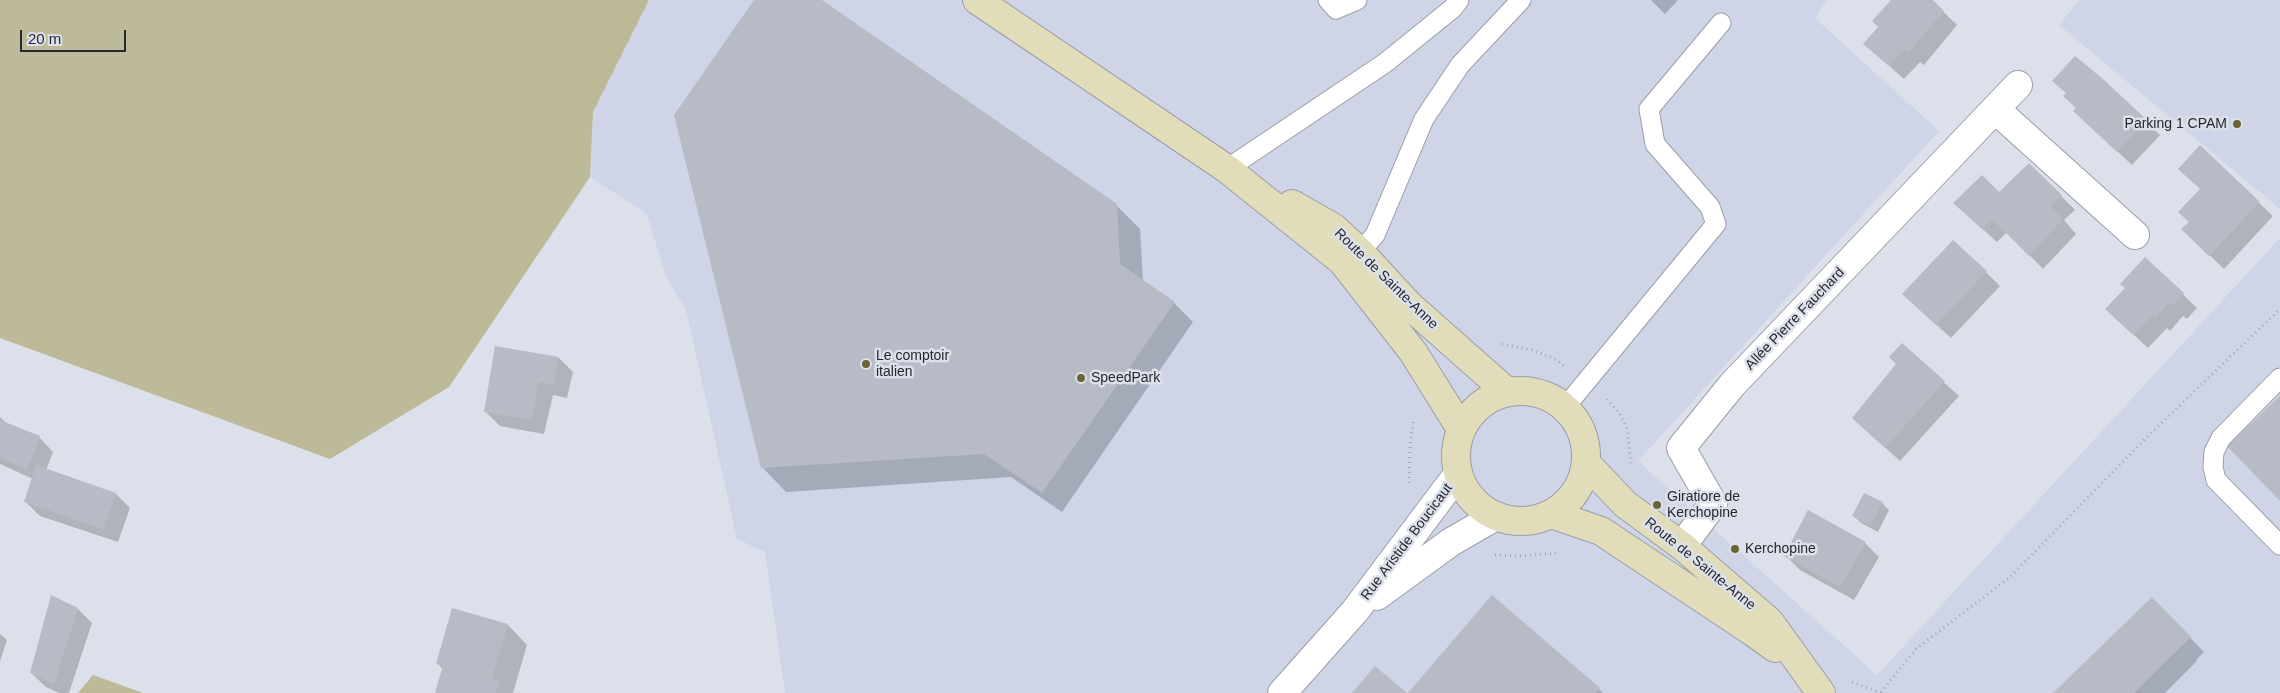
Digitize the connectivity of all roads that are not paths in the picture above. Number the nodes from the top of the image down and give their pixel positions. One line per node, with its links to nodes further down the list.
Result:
1 (977, 0): 9 (main road, Route de Sainte-Anne)
2 (1328, 0): 3 (lane)
3 (1357, 0)
4 (1459, 0): 9 (lane)
5 (1515, 2): 11 (lane)
6 (1721, 23): 14 (lane)
7 (2018, 85): 8 (street, Allée Pierre Fauchard)
8 (1995, 109): 10 (street); 21 (street, Allée Pierre Fauchard)
9 (1227, 169): 11 (main road, Route de Sainte-Anne); 15 (main road, Route de Sainte-Anne)
10 (2135, 235)
11 (1360, 252): 13 (main road, Route de Sainte-Anne)
12 (2280, 378): 20 (lane)
13 (1506, 392): 14 (main road); 15 (main road)
14 (1566, 406): 16 (main road)
15 (1461, 429): 17 (main road)
16 (1587, 464): 18 (main road); 21 (main road, Route de Sainte-Anne)
17 (1458, 474): 19 (main road); 22 (street, Rue Aristide Boucicaut)
18 (1551, 514): 19 (main road); 23 (main road, Route de Sainte-Anne)
19 (1496, 516): 22 (street, Rue Aristide Boucicaut)
20 (2280, 545)
21 (1682, 546): 23 (main road, Route de Sainte-Anne)
22 (1356, 611): 24 (street, Rue Aristide Boucicaut)
23 (1813, 683)
24 (1282, 693)

